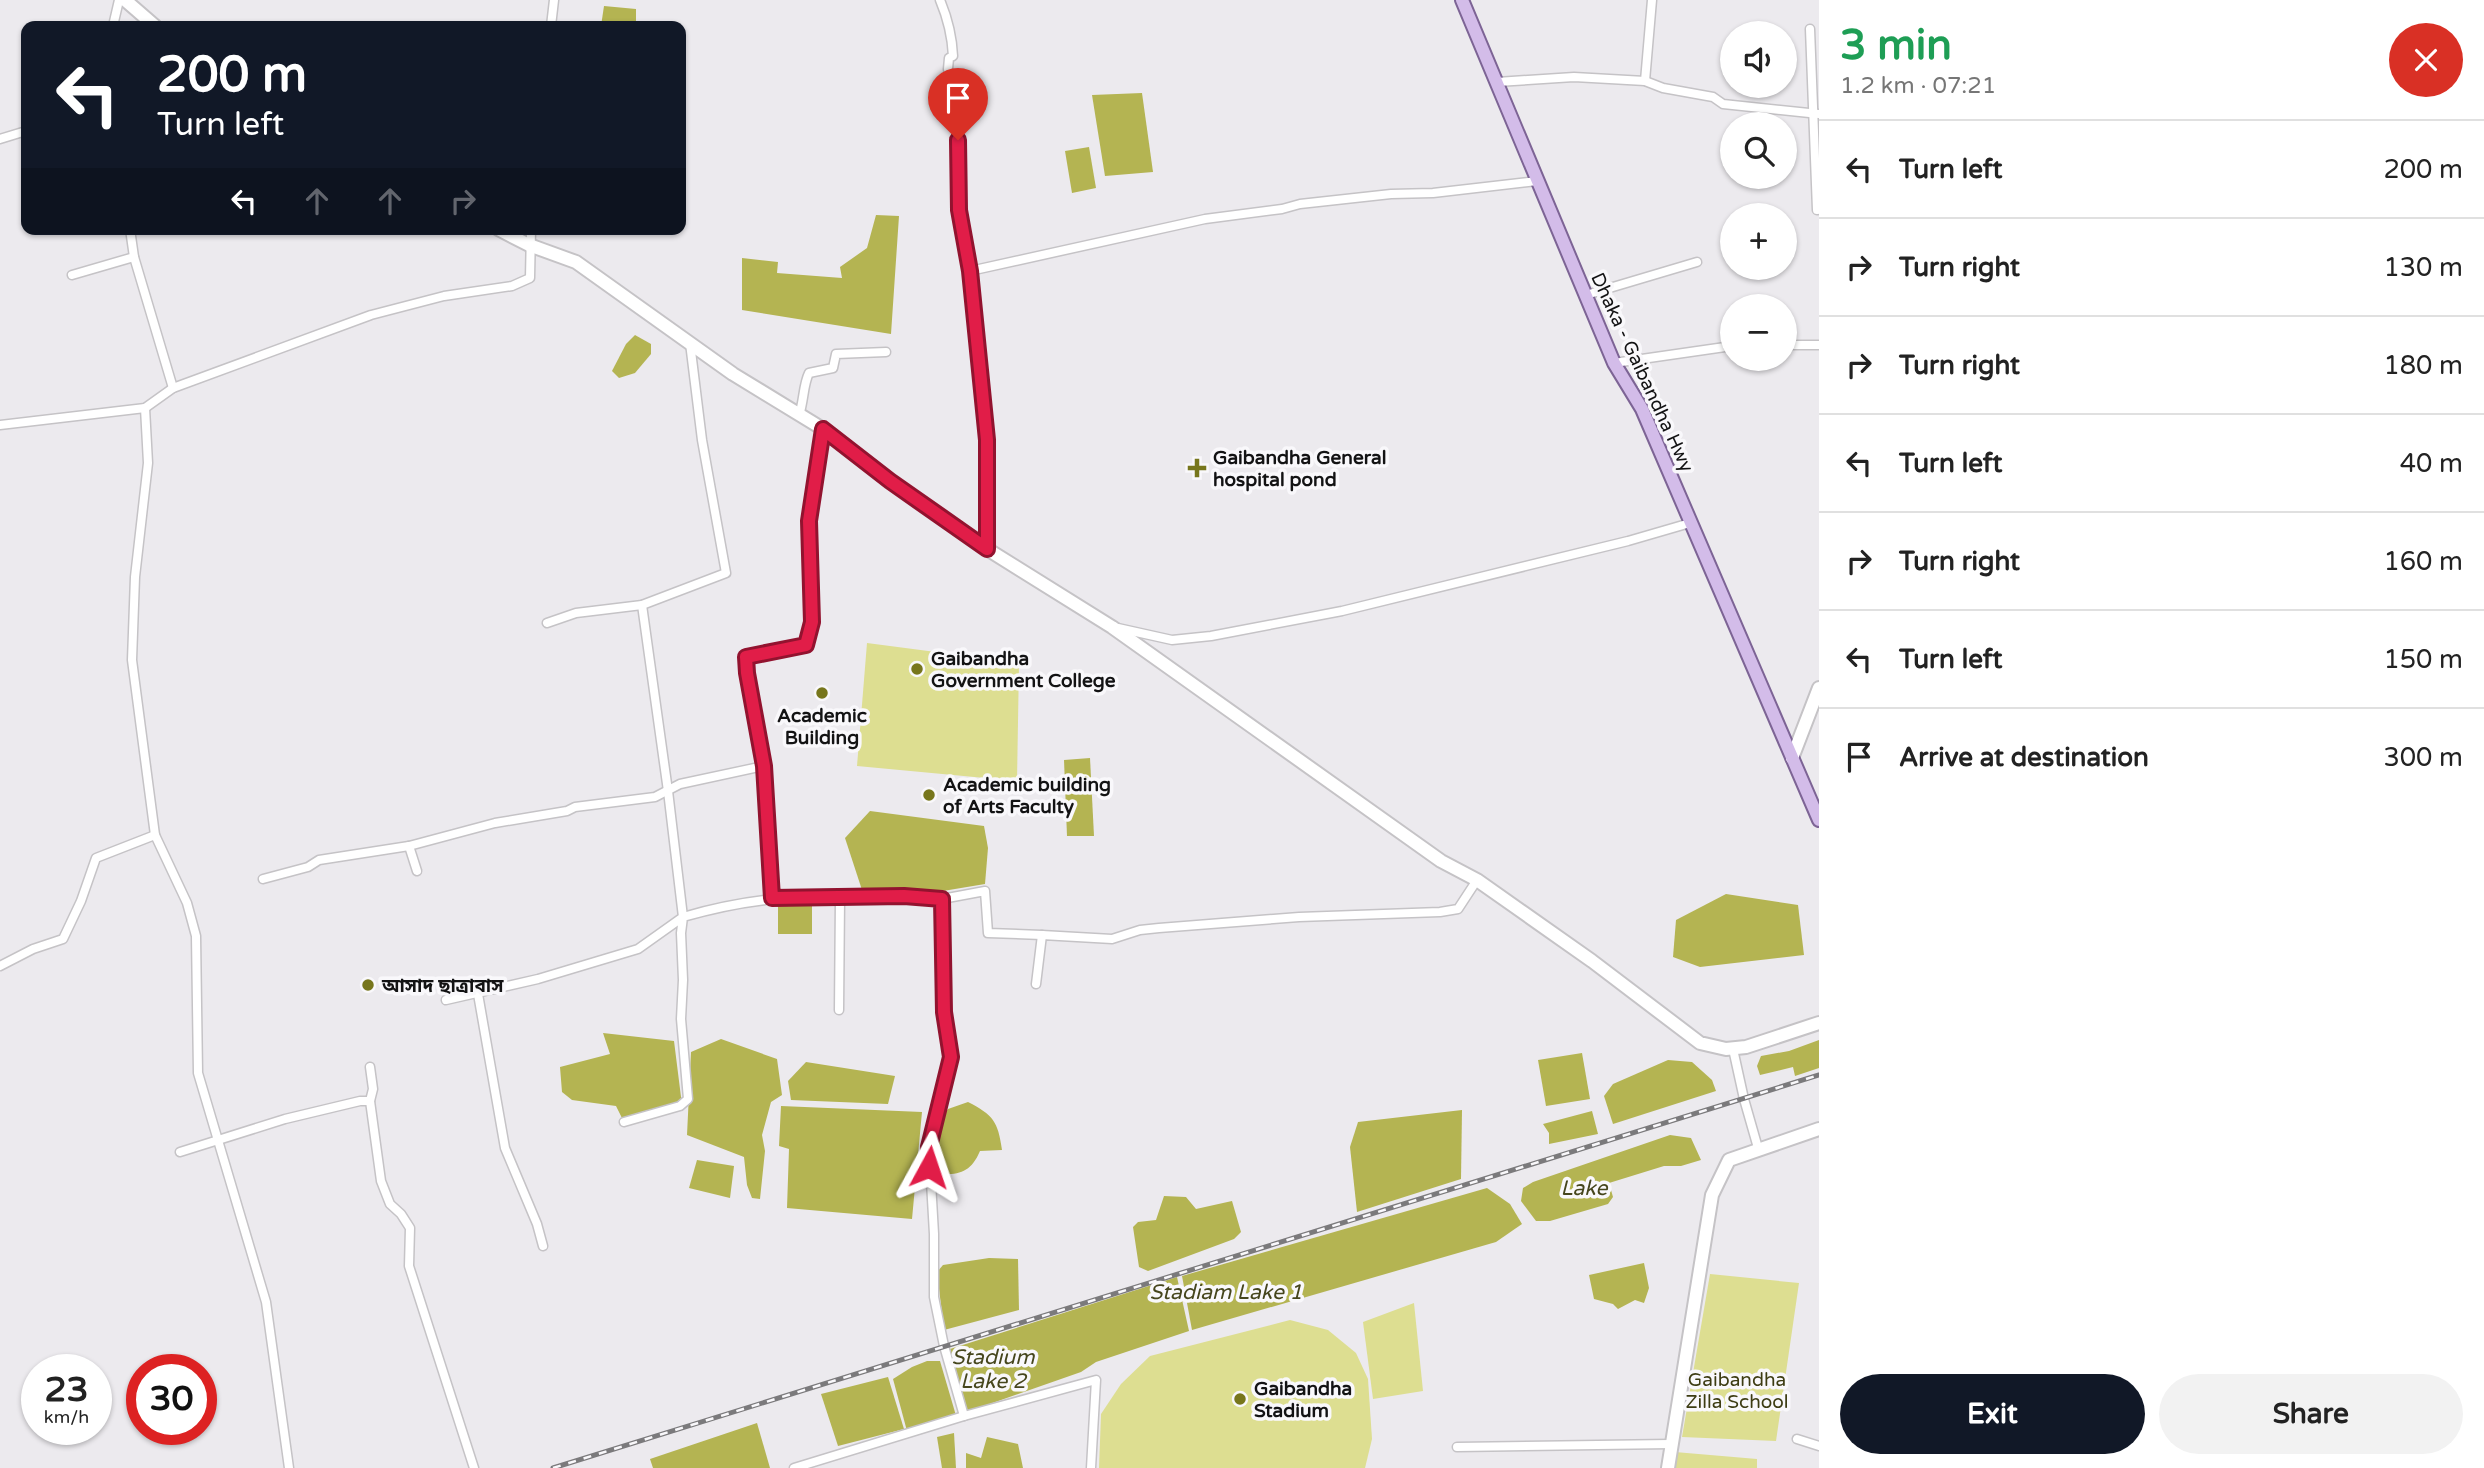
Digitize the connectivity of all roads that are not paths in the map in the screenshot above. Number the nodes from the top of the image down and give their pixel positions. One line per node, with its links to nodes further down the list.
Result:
1 (119, 0): 7 (street)
2 (125, 0): 8 (main road)
3 (554, 0): 9 (street)
4 (940, 0): 24 (street)
5 (1462, 0): 12 (main road, Dhaka - Gaibandha Hwy)
6 (1652, 0): 11 (street)
7 (114, 21)
8 (149, 21)
9 (552, 21)
10 (1810, 29): 13 (street)
11 (1645, 81): 12 (street); 13 (street)
12 (1497, 82): 16 (main road, Dhaka - Gaibandha Hwy)
13 (1817, 113): 17 (street)
14 (21, 133): 15 (street)
15 (0, 139)
16 (1537, 181): 24 (street); 26 (main road, Dhaka - Gaibandha Hwy)
17 (1817, 210)
18 (131, 235): 22 (street)
19 (510, 235): 21 (main road)
20 (530, 235): 21 (street)
21 (529, 245): 27 (main road); 33 (street)
22 (134, 257): 25 (street); 33 (street)
23 (1697, 262): 26 (street)
24 (970, 271): 39 (street)
25 (72, 275)
26 (1586, 295): 32 (main road, Dhaka - Gaibandha Hwy)
27 (690, 343): 35 (main road); 40 (street)
28 (1797, 345): 29 (street)
29 (1819, 345)
30 (1720, 347): 32 (street)
31 (886, 352): 35 (street)
32 (1614, 363): 38 (main road, Dhaka - Gaibandha Hwy)
33 (173, 388): 34 (street)
34 (145, 408): 36 (street); 48 (street)
35 (799, 415): 37 (main road)
36 (0, 425)
37 (823, 429): 39 (main road); 45 (street)
38 (1690, 523): 42 (street); 44 (main road, Dhaka - Gaibandha Hwy)
39 (987, 549): 42 (main road)
40 (642, 605): 41 (street); 46 (street)
41 (547, 623)
42 (1112, 627): 52 (main road)
43 (1819, 688): 44 (main road)
44 (1792, 758): 47 (main road, Dhaka - Gaibandha Hwy)
45 (764, 766): 46 (street); 53 (street)
46 (668, 791): 49 (street); 56 (street)
47 (1819, 820)
48 (155, 835): 58 (street); 69 (street)
49 (409, 846): 50 (street); 51 (street)
50 (417, 871)
51 (263, 879)
52 (1477, 880): 57 (street); 64 (main road)
53 (772, 898): 54 (street); 56 (street)
54 (840, 898): 55 (street); 62 (street)
55 (942, 899): 57 (street); 73 (street)
56 (683, 917): 60 (street); 67 (street)
57 (1042, 935): 59 (street)
58 (0, 966)
59 (1036, 984)
60 (478, 994): 61 (street); 72 (street)
61 (446, 1000)
62 (839, 1010)
63 (1819, 1023): 64 (main road)
64 (1733, 1049): 70 (street)
65 (370, 1068): 66 (street)
66 (370, 1101): 69 (street); 79 (street)
67 (624, 1122)
68 (1816, 1133): 70 (main road)
69 (219, 1138): 71 (street); 78 (street)
70 (1758, 1148): 75 (main road)
71 (180, 1152)
72 (543, 1246)
73 (964, 1416): 80 (street); 81 (street)
74 (1797, 1440): 76 (street)
75 (1671, 1444): 77 (street); 82 (main road)
76 (1819, 1446)
77 (1457, 1447)
78 (289, 1468)
79 (474, 1468)
80 (794, 1468)
81 (1091, 1468)
82 (1668, 1468)

